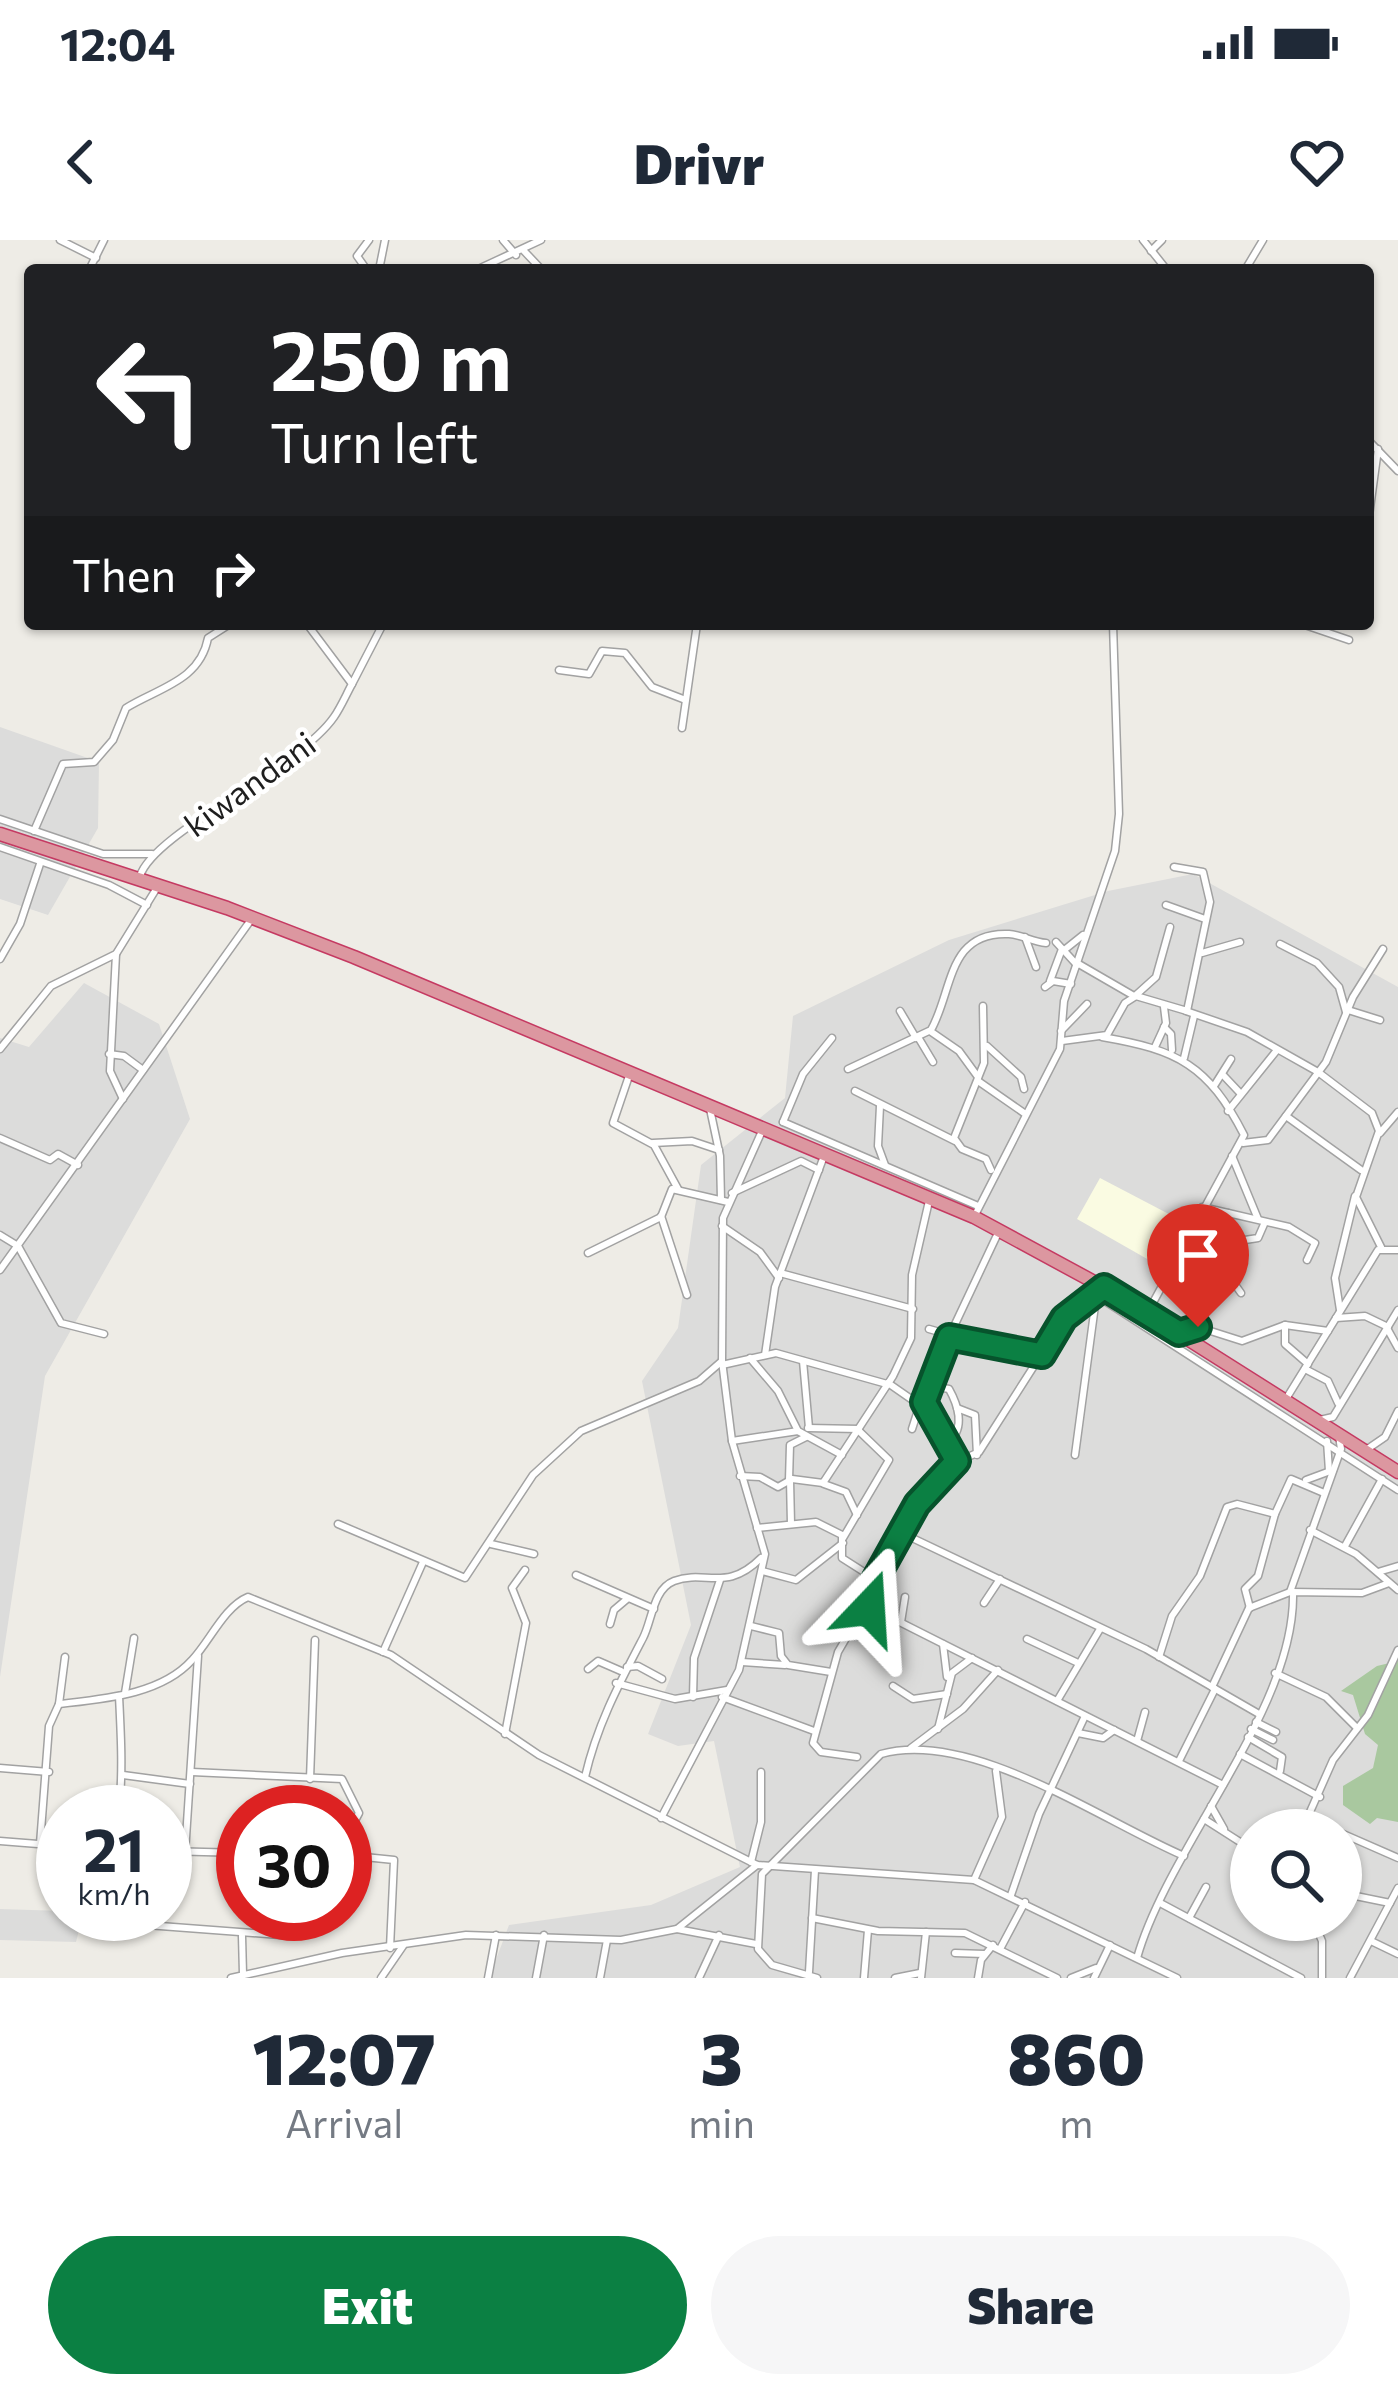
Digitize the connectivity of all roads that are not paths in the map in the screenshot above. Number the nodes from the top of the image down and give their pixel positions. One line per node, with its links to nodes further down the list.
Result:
1 (60, 240): 9 (street)
2 (104, 240): 9 (street)
3 (503, 240): 8 (street)
4 (541, 240): 8 (street)
5 (1143, 240): 7 (street)
6 (1162, 240): 7 (street)
7 (1151, 250): 14 (street)
8 (517, 254): 11 (street); 12 (street); 13 (street)
9 (96, 258): 10 (street)
10 (92, 264)
11 (491, 264)
12 (508, 264)
13 (533, 264)
14 (1161, 264)
15 (1374, 445): 16 (street)
16 (1378, 449): 17 (street); 18 (street)
17 (1398, 471)
18 (1374, 479)
19 (221, 630): 33 (street)
20 (312, 630): 29 (street)
21 (380, 630): 29 (street, kiwandani)
22 (697, 630): 30 (street)
23 (1113, 630): 46 (street)
24 (1321, 630): 26 (street)
25 (1343, 630): 26 (street)
26 (1337, 635): 27 (street)
27 (1348, 640)
28 (559, 670): 30 (street)
29 (352, 684): 36 (street, kiwandani)
30 (683, 700): 31 (street)
31 (682, 728)
32 (0, 819): 33 (street)
33 (34, 831): 36 (street)
34 (0, 834): 39 (highway)
35 (0, 847): 37 (street)
36 (152, 854): 39 (street, kiwandani)
37 (41, 863): 41 (street); 54 (street)
38 (1174, 867): 44 (street)
39 (139, 879): 40 (highway)
40 (158, 886): 41 (street); 43 (highway)
41 (147, 904): 52 (street)
42 (1166, 905): 44 (street)
43 (253, 917): 82 (street); 84 (highway)
44 (1205, 919): 53 (street)
45 (1170, 927): 58 (street)
46 (1085, 934): 50 (street); 55 (street)
47 (1025, 937): 50 (street); 56 (street); 67 (street)
48 (1240, 942): 53 (street)
49 (1280, 944): 63 (street)
50 (1057, 946): 55 (street); 57 (street)
51 (1383, 950): 63 (street)
52 (116, 953): 74 (street); 77 (street)
53 (1199, 956): 64 (street)
54 (0, 959)
55 (1077, 964): 57 (street); 58 (street)
56 (1036, 967)
57 (1070, 984): 68 (street)
58 (1135, 996): 61 (street); 70 (street)
59 (1087, 1004): 68 (street)
60 (983, 1006): 72 (street)
61 (1164, 1007): 64 (street); 66 (street)
62 (900, 1011): 69 (street)
63 (1347, 1013): 65 (street); 83 (street)
64 (1190, 1014): 75 (street); 78 (street)
65 (1380, 1020)
66 (1164, 1027): 73 (street); 76 (street)
67 (930, 1031): 69 (street); 86 (street)
68 (1062, 1036): 70 (street); 95 (street)
69 (917, 1037): 80 (street); 81 (street)
70 (1102, 1037): 73 (street)
71 (832, 1038): 100 (street)
72 (987, 1046): 86 (street); 88 (street)
73 (1156, 1047): 76 (street)
74 (0, 1049)
75 (1277, 1050): 83 (street); 90 (street)
76 (1172, 1051): 78 (street)
77 (110, 1054): 82 (street); 91 (street)
78 (1184, 1058): 87 (street)
79 (1231, 1059): 85 (street)
80 (933, 1062)
81 (848, 1069)
82 (144, 1070): 91 (street)
83 (1318, 1072): 96 (street); 98 (street)
84 (630, 1073): 93 (highway); 105 (street)
85 (1224, 1076): 87 (street); 90 (street)
86 (978, 1080): 95 (street); 104 (street)
87 (1213, 1088): 94 (street)
88 (1024, 1090)
89 (855, 1091): 92 (street)
90 (1240, 1094): 94 (street)
91 (123, 1099): 110 (street)
92 (880, 1106): 104 (street); 111 (street)
93 (710, 1109): 101 (highway); 107 (street)
94 (1228, 1111): 106 (street)
95 (1024, 1114): 114 (street)
96 (1286, 1115): 106 (street); 112 (street)
97 (1398, 1116): 99 (street)
98 (1377, 1120): 99 (street); 102 (street)
99 (1388, 1121): 102 (street)
100 (781, 1129): 101 (highway); 108 (highway); 111 (street)
101 (762, 1131): 116 (street)
102 (1378, 1136): 112 (street)
103 (0, 1138): 110 (street)
104 (955, 1141): 114 (street)
105 (652, 1143): 107 (street); 115 (street)
106 (1243, 1143): 109 (street)
107 (719, 1150): 119 (street)
108 (824, 1156): 113 (street); 118 (highway)
109 (1232, 1156): 120 (street); 124 (street)
110 (78, 1165): 129 (street)
111 (885, 1165): 121 (street)
112 (1361, 1170): 117 (street)
113 (819, 1171): 116 (street); 136 (street)
114 (992, 1174): 121 (street)
115 (678, 1189): 119 (street); 123 (street)
116 (732, 1193): 119 (street)
117 (1356, 1193): 130 (street); 144 (street)
118 (929, 1199): 121 (highway); 141 (street)
119 (724, 1202): 125 (street)
120 (1202, 1207): 122 (street); 128 (street)
121 (976, 1211): 126 (highway)
122 (1228, 1213): 124 (street); 133 (street)
123 (662, 1216): 132 (street); 140 (street)
124 (1262, 1221): 133 (street); 134 (street)
125 (722, 1226): 136 (street); 156 (street)
126 (1000, 1230): 139 (highway); 151 (street)
127 (0, 1235): 129 (street)
128 (1183, 1244): 137 (street); 143 (street)
129 (19, 1246): 135 (street); 150 (street)
130 (1382, 1247): 131 (street); 144 (street)
131 (1398, 1250)
132 (588, 1253)
133 (1234, 1256): 137 (street)
134 (1307, 1260)
135 (0, 1270)
136 (779, 1276): 141 (street); 153 (street)
137 (1234, 1281): 138 (street)
138 (1241, 1293)
139 (1099, 1294): 143 (highway); 151 (street); 170 (street); 177 (street)
140 (687, 1295)
141 (913, 1310): 159 (street)
142 (1398, 1310): 146 (street)
143 (1147, 1313): 149 (highway)
144 (1338, 1314): 146 (street); 148 (street)
145 (1285, 1325): 148 (street); 149 (street); 158 (street)
146 (1388, 1328): 152 (street); 163 (street)
147 (928, 1329): 151 (street)
148 (1328, 1331): 158 (street)
149 (1179, 1333): 161 (highway)
150 (104, 1334)
151 (949, 1336): 160 (street)
152 (1398, 1348)
153 (764, 1354): 154 (street); 155 (street)
154 (749, 1358): 156 (street); 169 (street)
155 (802, 1361): 159 (street); 169 (street)
156 (722, 1363): 171 (street); 196 (street)
157 (1034, 1366): 176 (street)
158 (1307, 1366): 161 (street); 163 (street)
159 (887, 1384): 162 (street); 168 (street)
160 (932, 1387): 162 (street); 164 (street)
161 (1286, 1400): 166 (highway)
162 (923, 1402): 167 (street); 172 (street)
163 (1339, 1407): 166 (street)
164 (957, 1408): 172 (street); 176 (street)
165 (1398, 1411): 174 (street)
166 (1320, 1420): 170 (highway)
167 (912, 1429)
168 (859, 1430): 169 (street); 175 (street); 189 (street)
169 (803, 1432): 171 (street); 175 (street); 183 (street)
170 (1333, 1437): 173 (street); 173 (street); 174 (highway); 179 (street)
171 (732, 1441): 181 (street)
172 (950, 1441): 178 (street)
173 (1342, 1449): 179 (street); 182 (street)
174 (1366, 1450): 180 (highway)
175 (842, 1455): 185 (street)
176 (976, 1455): 178 (street)
177 (1075, 1455)
178 (956, 1463): 194 (street)
179 (1331, 1471): 184 (street); 187 (street)
180 (1398, 1472)
181 (740, 1476): 183 (street); 192 (street)
182 (1382, 1479): 186 (street); 197 (street)
183 (790, 1480): 185 (street); 191 (street)
184 (1303, 1481): 187 (street); 188 (street)
185 (823, 1483): 189 (street)
186 (1398, 1490)
187 (1324, 1492): 193 (street)
188 (1275, 1514): 216 (street); 231 (street)
189 (856, 1515): 195 (street)
190 (338, 1524): 200 (street)
191 (790, 1524): 192 (street); 195 (street)
192 (757, 1528): 199 (street)
193 (1310, 1530): 197 (street); 211 (street)
194 (903, 1536): 206 (street); 207 (street)
195 (843, 1540): 203 (street); 206 (street)
196 (490, 1544): 198 (street); 200 (street)
197 (1345, 1546): 204 (street)
198 (534, 1554)
199 (765, 1555): 203 (street); 208 (street)
200 (423, 1562): 228 (street)
201 (1398, 1565): 204 (street)
202 (526, 1570): 259 (street)
203 (762, 1570): 220 (street)
204 (1378, 1572): 209 (street)
205 (576, 1576): 213 (street)
206 (875, 1579): 214 (street)
207 (1000, 1579): 215 (street); 221 (street)
208 (720, 1580): 217 (street); 248 (street)
209 (1390, 1583): 210 (street); 211 (street)
210 (1398, 1590)
211 (1292, 1592): 216 (street); 239 (street)
212 (905, 1597): 218 (street)
213 (627, 1599): 217 (street); 219 (street)
214 (862, 1603): 218 (street); 238 (street)
215 (984, 1603)
216 (1250, 1608): 244 (street)
217 (655, 1609): 236 (street)
218 (901, 1622): 225 (street)
219 (610, 1624)
220 (751, 1626): 233 (street); 234 (street)
221 (1100, 1629): 231 (street); 232 (street)
222 (134, 1638): 247 (street)
223 (1027, 1639): 232 (street)
224 (315, 1640): 274 (street)
225 (944, 1643): 230 (street); 241 (street)
226 (1398, 1650): 254 (street)
227 (198, 1653): 228 (street); 247 (street); 270 (street)
228 (383, 1653): 259 (street)
229 (64, 1657): 250 (street)
230 (972, 1658): 237 (street); 241 (street)
231 (1159, 1658): 244 (street)
232 (1076, 1662): 249 (street)
233 (742, 1663): 234 (street); 245 (street)
234 (787, 1664): 238 (street)
235 (588, 1670): 236 (street)
236 (624, 1670): 240 (street); 242 (street)
237 (998, 1670): 249 (street); 255 (street)
238 (831, 1672): 257 (street)
239 (1275, 1672): 253 (street); 254 (street)
240 (662, 1678)
241 (949, 1680): 246 (street)
242 (616, 1683): 248 (street); 273 (street)
243 (893, 1686): 246 (street)
244 (1214, 1688): 253 (street); 265 (street)
245 (725, 1694): 248 (street); 257 (street); 284 (street)
246 (947, 1694): 255 (street)
247 (122, 1695): 250 (street); 272 (street)
248 (693, 1697)
249 (1057, 1701): 252 (street)
250 (59, 1704): 269 (street)
251 (1145, 1712): 261 (street)
252 (1085, 1716): 256 (street); 258 (street)
253 (1253, 1725): 260 (street); 263 (street); 268 (street)
254 (1357, 1728): 281 (street)
255 (938, 1729): 262 (street)
256 (1114, 1730): 258 (street); 261 (street)
257 (816, 1732): 264 (street)
258 (1078, 1733): 280 (street)
259 (505, 1734): 273 (street)
260 (1274, 1736)
261 (1136, 1741): 265 (street)
262 (908, 1750): 267 (street); 293 (street)
263 (1240, 1754): 268 (street); 279 (street)
264 (857, 1757)
265 (1179, 1761): 279 (street)
266 (0, 1768): 269 (street)
267 (995, 1768): 280 (street); 295 (street)
268 (1280, 1771): 281 (street)
269 (49, 1772): 276 (street)
270 (192, 1772): 274 (street); 275 (street)
271 (760, 1772): 293 (street)
272 (123, 1775): 275 (street); 277 (street)
273 (585, 1777): 284 (street)
274 (310, 1779): 278 (street)
275 (190, 1784)
276 (47, 1785)
277 (122, 1785)
278 (346, 1785)
279 (1223, 1785): 282 (street)
280 (1050, 1792): 290 (street); 298 (street)
281 (1321, 1797): 283 (street)
282 (1211, 1806): 285 (street); 286 (street)
283 (1316, 1809)
284 (661, 1818): 293 (street)
285 (1204, 1819): 286 (street); 290 (street)
286 (1228, 1834)
287 (0, 1841): 289 (street)
288 (1362, 1842): 292 (street)
289 (36, 1844)
290 (1184, 1856): 302 (street)
291 (372, 1858): 319 (street)
292 (1398, 1858)
293 (757, 1865): 294 (street); 305 (street); 315 (street)
294 (815, 1870): 295 (street); 303 (street)
295 (974, 1880): 298 (street)
296 (1207, 1887): 304 (street)
297 (1398, 1888): 301 (street)
298 (1011, 1894): 300 (street)
299 (1362, 1897): 301 (street)
300 (1025, 1902): 316 (street); 318 (street)
301 (1390, 1903): 314 (street)
302 (1162, 1904): 304 (street); 323 (street)
303 (812, 1918): 306 (street); 325 (street)
304 (1190, 1918): 342 (street)
305 (677, 1929): 310 (street); 311 (street)
306 (868, 1930): 307 (street); 335 (street)
307 (926, 1932): 318 (street); 326 (street)
308 (496, 1935): 309 (street); 317 (street); 331 (street)
309 (544, 1935): 311 (street); 332 (street)
310 (719, 1936): 315 (street); 334 (street)
311 (607, 1940): 333 (street)
312 (242, 1941): 327 (street)
313 (1322, 1941): 343 (street)
314 (1371, 1941): 322 (street); 344 (street)
315 (756, 1944): 325 (street)
316 (1110, 1945): 323 (street); 324 (street)
317 (403, 1946): 319 (street); 330 (street)
318 (997, 1947): 321 (street); 338 (street)
319 (390, 1948): 327 (street)
320 (955, 1953): 321 (street)
321 (984, 1954): 337 (street)
322 (1398, 1954)
323 (1137, 1958): 341 (street)
324 (1099, 1967): 339 (street); 340 (street)
325 (813, 1975)
326 (922, 1975): 328 (street)
327 (243, 1976): 329 (street)
328 (906, 1976): 336 (street)
329 (231, 1978)
330 (381, 1978)
331 (488, 1978)
332 (536, 1978)
333 (600, 1978)
334 (699, 1978)
335 (864, 1978)
336 (895, 1978)
337 (978, 1978)
338 (1057, 1978)
339 (1072, 1978)
340 (1094, 1978)
341 (1177, 1978)
342 (1301, 1978)
343 (1322, 1978)
344 (1350, 1978)

